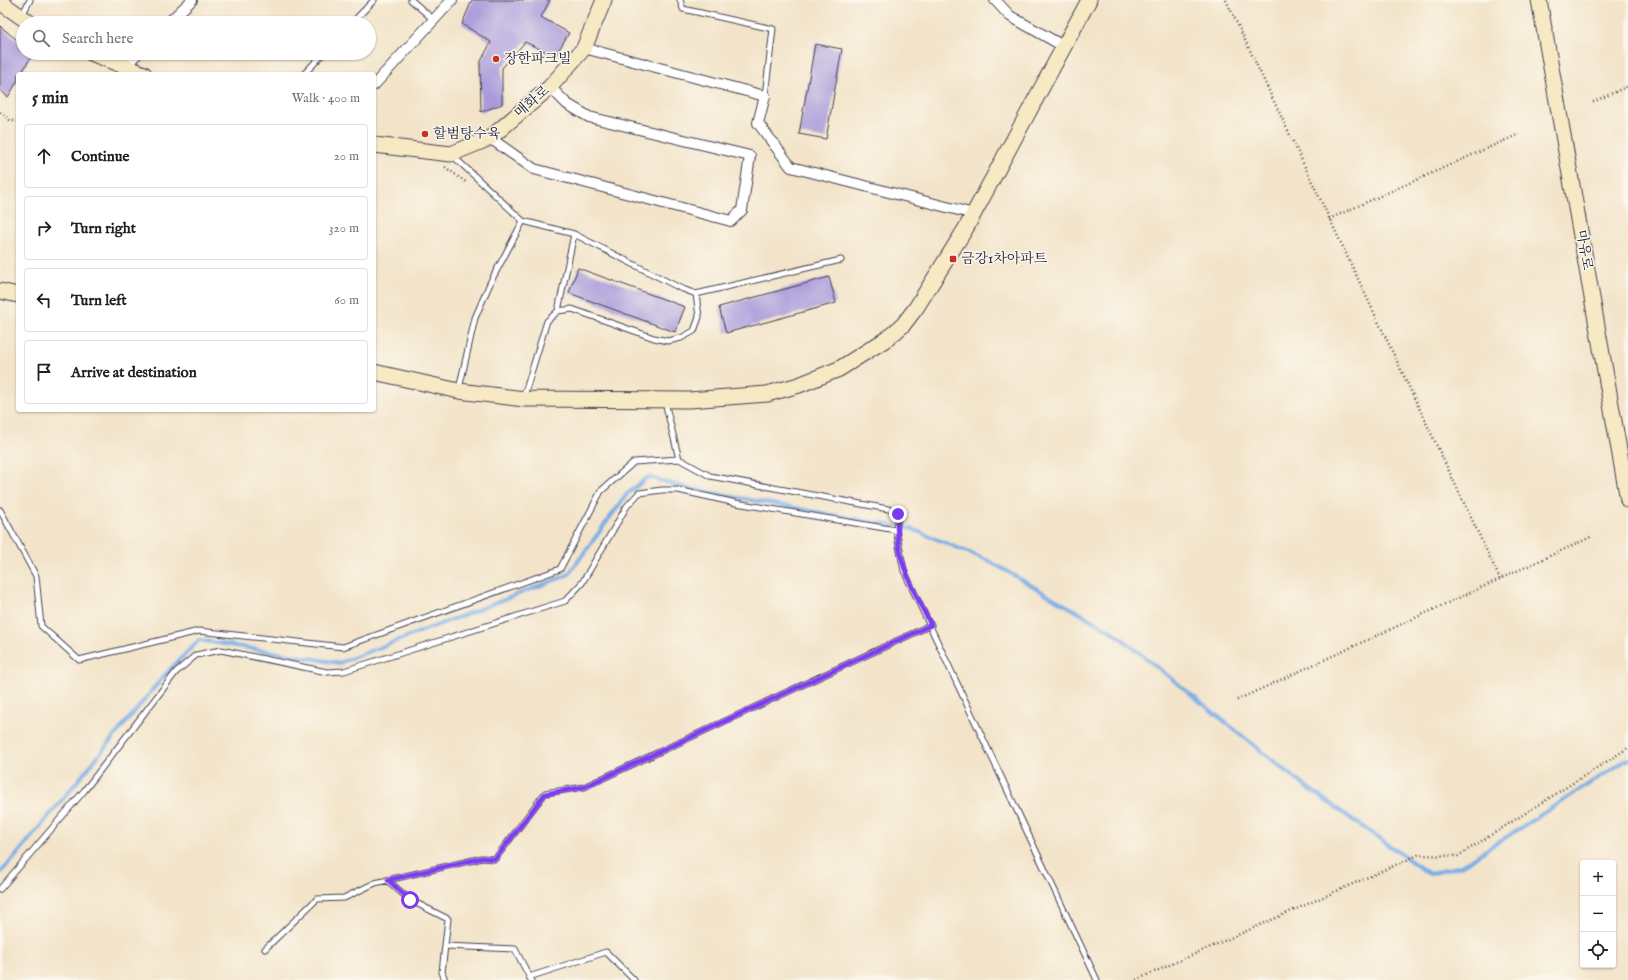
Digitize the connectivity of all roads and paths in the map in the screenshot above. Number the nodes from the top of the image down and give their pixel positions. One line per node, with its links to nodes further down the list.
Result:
1 (30, 0): 14 (lane)
2 (192, 0): 15 (street)
3 (374, 0): 16 (lane)
4 (411, 0): 17 (lane)
5 (452, 0): 17 (street)
6 (604, 0): 19 (street, 매화로)
7 (680, 0): 29 (lane)
8 (995, 0): 18 (street)
9 (1089, 0): 18 (street)
10 (1226, 0): 38 (path)
11 (1539, 0): 51 (street, 마유로)
12 (0, 2): 13 (street)
13 (20, 16)
14 (27, 16)
15 (175, 16)
16 (359, 16)
17 (434, 20): 26 (street)
18 (1063, 46): 37 (street)
19 (584, 48): 27 (street, 매화로); 29 (street)
20 (109, 60): 23 (street)
21 (130, 60): 23 (street)
22 (317, 60): 25 (lane)
23 (124, 66): 24 (street)
24 (139, 72)
25 (306, 72)
26 (376, 84)
27 (550, 86): 34 (street, 매화로); 34 (street)
28 (1628, 86): 30 (path)
29 (765, 96): 37 (street)
30 (1593, 102)
31 (0, 112): 32 (path)
32 (16, 121)
33 (1519, 134): 38 (path)
34 (490, 138): 36 (street, 매화로)
35 (376, 145): 36 (street, 매화로)
36 (451, 154): 39 (lane)
37 (974, 214): 49 (street)
38 (1329, 219): 55 (path)
39 (523, 221): 40 (lane); 47 (lane)
40 (574, 234): 43 (lane); 45 (lane)
41 (841, 260): 43 (lane)
42 (0, 292): 44 (street)
43 (696, 294): 45 (lane)
44 (16, 295)
45 (558, 311): 48 (lane)
46 (376, 372): 47 (street)
47 (459, 391): 48 (street)
48 (524, 399): 49 (street)
49 (664, 400): 50 (lane)
50 (679, 459): 52 (lane); 53 (lane)
51 (1628, 500)
52 (0, 510)
53 (896, 530): 56 (lane); 60 (lane)
54 (1593, 536): 55 (path)
55 (1500, 579): 57 (path)
56 (931, 625): 59 (lane); 66 (lane)
57 (1237, 700)
58 (1628, 748): 67 (path)
59 (388, 880): 61 (lane); 62 (lane)
60 (0, 889)
61 (445, 946): 63 (lane); 64 (lane)
62 (265, 950)
63 (530, 979): 65 (lane)
64 (445, 980)
65 (634, 980)
66 (1097, 980)
67 (1136, 980)

